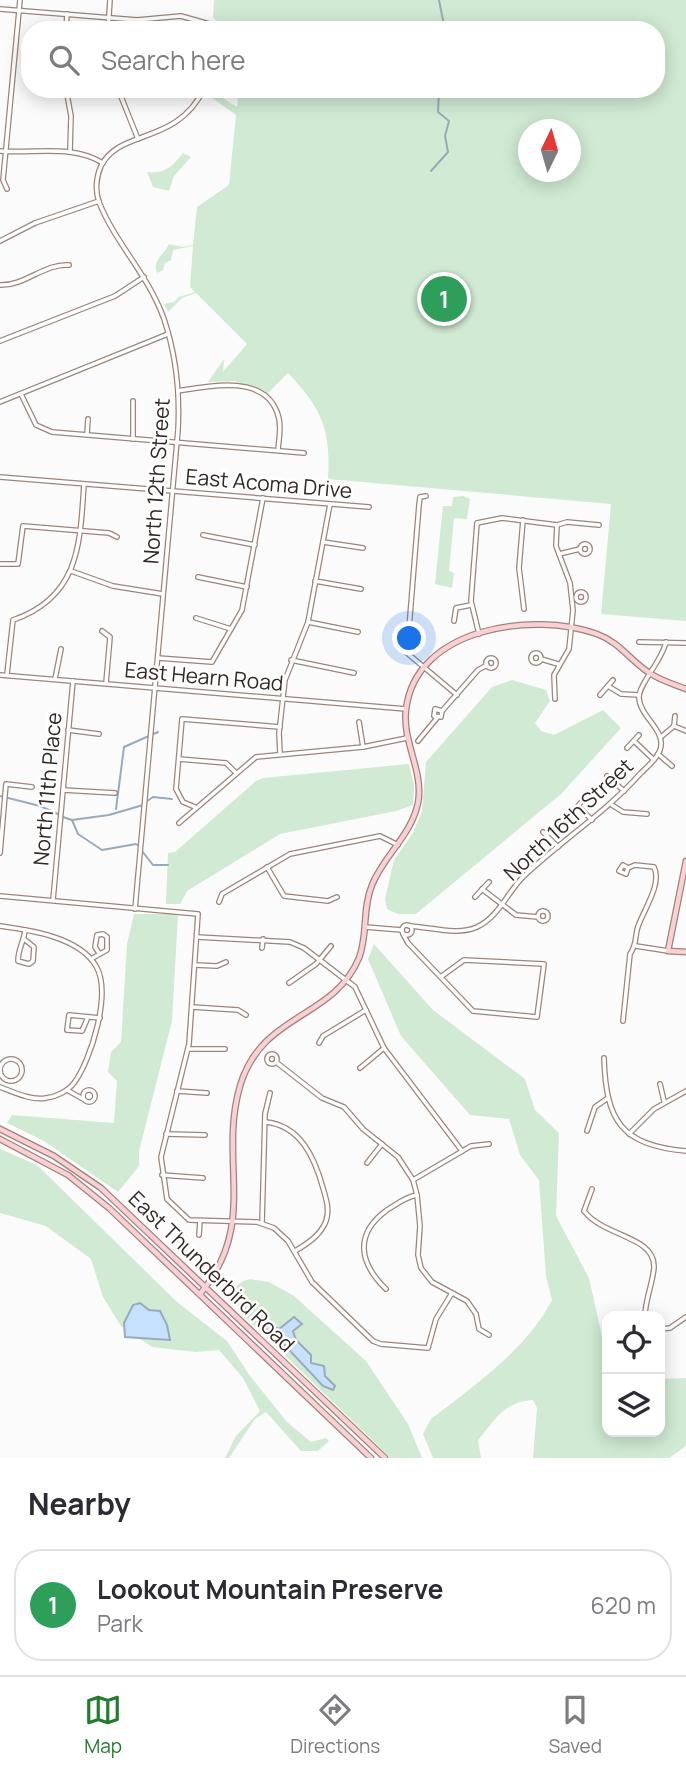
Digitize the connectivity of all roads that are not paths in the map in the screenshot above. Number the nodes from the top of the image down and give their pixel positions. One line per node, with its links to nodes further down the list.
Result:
1 (20, 0): 4 (street)
2 (110, 0): 6 (street)
3 (0, 9): 4 (street)
4 (19, 11): 5 (street); 16 (street)
5 (67, 14): 6 (street); 7 (street)
6 (109, 18): 8 (street); 9 (street)
7 (67, 21)
8 (109, 21)
9 (194, 21)
10 (68, 98): 15 (street)
11 (122, 98): 13 (street)
12 (199, 98): 13 (street)
13 (138, 139): 17 (street)
14 (0, 151): 16 (street)
15 (69, 151): 16 (street); 17 (street)
16 (6, 152): 18 (street)
17 (103, 163): 19 (street)
18 (7, 189)
19 (99, 201): 20 (street); 22 (street, North 12th Street)
20 (0, 241)
21 (69, 265): 23 (street)
22 (145, 277): 24 (street, North 12th Street); 25 (street)
23 (0, 285)
24 (168, 334): 26 (street, North 12th Street); 27 (street)
25 (0, 341)
26 (178, 391): 33 (street, North 12th Street); 34 (street)
27 (21, 394): 29 (street); 31 (street)
28 (133, 401): 32 (street)
29 (0, 402)
30 (88, 419): 31 (street)
31 (87, 435): 32 (street)
32 (134, 439): 33 (street)
33 (177, 442): 34 (street); 38 (street, North 12th Street)
34 (278, 450): 35 (street)
35 (304, 453)
36 (0, 477): 37 (street, East Acoma Drive)
37 (84, 484): 38 (street, East Acoma Drive); 46 (street)
38 (172, 491): 40 (street, East Acoma Drive); 60 (street, North 12th Street)
39 (426, 496): 80 (street)
40 (263, 498): 41 (street, East Acoma Drive); 50 (street)
41 (330, 504): 42 (street, East Acoma Drive); 49 (street)
42 (369, 507)
43 (523, 520): 44 (street); 61 (street); 62 (street)
44 (557, 525): 45 (street); 53 (street)
45 (599, 525)
46 (80, 530): 48 (street); 54 (street); 55 (street)
47 (203, 535): 50 (street)
48 (117, 537)
49 (323, 542): 51 (street); 57 (street)
50 (255, 545): 58 (street)
51 (363, 548)
52 (580, 549): 53 (street)
53 (559, 554): 67 (street)
54 (0, 564)
55 (71, 571): 60 (street); 84 (street)
56 (198, 577): 58 (street)
57 (315, 581): 59 (street); 65 (street)
58 (247, 587): 66 (street)
59 (361, 589)
60 (163, 594): 75 (street, North 12th Street)
61 (471, 605): 64 (street); 70 (street)
62 (524, 609)
63 (196, 618): 66 (street)
64 (454, 621)
65 (307, 622): 69 (street); 77 (street)
66 (232, 629): 75 (street)
67 (572, 629): 70 (street); 78 (street); 83 (street)
68 (102, 631): 88 (street)
69 (358, 632)
70 (479, 634): 80 (street)
71 (639, 642): 72 (street)
72 (666, 642): 73 (street); 83 (street)
73 (686, 643)
74 (61, 649): 85 (street)
75 (158, 658): 90 (street, North 12th Street)
76 (541, 659): 78 (street)
77 (291, 660): 81 (street); 95 (street)
78 (559, 664): 96 (street)
79 (487, 665): 92 (street)
80 (422, 668): 92 (street); 97 (street)
81 (354, 673)
82 (0, 674): 84 (street, East Hearn Road)
83 (651, 674): 91 (street); 94 (street)
84 (7, 675): 85 (street, East Hearn Road)
85 (55, 679): 87 (street, East Hearn Road)
86 (612, 680): 89 (street)
87 (73, 681): 88 (street, East Hearn Road); 104 (street, North 11th Place)
88 (106, 684): 90 (street, East Hearn Road)
89 (608, 686): 93 (street); 94 (street)
90 (155, 688): 95 (street, East Hearn Road); 146 (street, North 12th Street)
91 (686, 689)
92 (457, 695): 98 (street)
93 (600, 695)
94 (639, 695): 108 (street)
95 (283, 698): 97 (street, East Hearn Road); 103 (street)
96 (555, 699)
97 (406, 709): 109 (street)
98 (442, 711): 100 (street); 100 (street)
99 (675, 716): 102 (street)
100 (437, 718): 110 (street)
101 (359, 722): 112 (street)
102 (674, 726): 105 (street); 108 (street)
103 (280, 727): 114 (street); 116 (street)
104 (68, 730): 106 (street); 122 (street, North 11th Place)
105 (686, 731)
106 (99, 734)
107 (639, 735): 111 (street)
108 (661, 737): 115 (street, North 16th Street)
109 (407, 738): 112 (street); 132 (street)
110 (418, 741)
111 (634, 741): 113 (street); 117 (street)
112 (363, 747): 114 (street)
113 (627, 748)
114 (280, 754): 119 (street)
115 (658, 754): 117 (street, North 16th Street); 118 (street)
116 (178, 759): 119 (street); 127 (street)
117 (654, 760): 123 (street, North 16th Street)
118 (672, 766)
119 (236, 773): 127 (street)
120 (607, 776): 123 (street)
121 (32, 787): 134 (street)
122 (63, 790): 124 (street); 143 (street, North 11th Place)
123 (624, 792): 126 (street, North 16th Street)
124 (115, 793)
125 (586, 796): 129 (street)
126 (612, 805): 128 (street); 129 (street, North 16th Street)
127 (195, 807): 130 (street)
128 (647, 814)
129 (593, 821): 133 (street, North 16th Street)
130 (179, 822)
131 (543, 832): 133 (street)
132 (398, 845): 136 (street); 150 (street)
133 (558, 847): 145 (street, North 16th Street)
134 (0, 853)
135 (686, 861): 162 (street)
136 (267, 867): 141 (street); 144 (street)
137 (628, 868): 160 (street)
138 (489, 882): 139 (street)
139 (482, 889): 142 (street); 145 (street)
140 (0, 896): 143 (street)
141 (337, 897)
142 (475, 897)
143 (53, 900): 146 (street)
144 (219, 902)
145 (502, 905): 147 (street); 151 (street, North 16th Street)
146 (135, 909): 155 (street)
147 (538, 916)
148 (0, 926): 152 (street)
149 (409, 926): 151 (street, North 16th Street); 153 (street); 154 (street)
150 (365, 927): 153 (street); 170 (street)
151 (423, 927): 154 (street, North 16th Street)
152 (25, 930): 156 (street); 165 (street)
153 (403, 932): 154 (street); 158 (street)
154 (411, 933): 158 (street)
155 (197, 937): 157 (street); 168 (street)
156 (24, 939): 156 (street)
157 (263, 939): 161 (street); 166 (street)
158 (410, 944): 169 (street)
159 (331, 946): 166 (street)
160 (636, 946): 162 (street); 177 (street)
161 (262, 948)
162 (668, 951): 163 (street)
163 (686, 952)
164 (99, 953): 164 (street); 165 (street)
165 (91, 959): 176 (street)
166 (320, 960): 170 (street); 171 (street)
167 (226, 962): 168 (street)
168 (195, 965): 172 (street)
169 (442, 976): 169 (street)
170 (346, 980): 173 (street); 182 (street)
171 (289, 983)
172 (192, 1007): 174 (street); 180 (street)
173 (366, 1010): 178 (street); 179 (street)
174 (246, 1015)
175 (89, 1017): 175 (street); 176 (street)
176 (100, 1018): 188 (street)
177 (624, 1021)
178 (319, 1043)
179 (384, 1048): 184 (street); 205 (street)
180 (188, 1049): 181 (street); 189 (street)
181 (225, 1049)
182 (258, 1049): 203 (street); 214 (street)
183 (604, 1058): 193 (street)
184 (360, 1068)
185 (7, 1082): 185 (street); 187 (street)
186 (660, 1084): 195 (street)
187 (2, 1088): 188 (street)
188 (66, 1089): 194 (street)
189 (177, 1091): 191 (street); 199 (street)
190 (686, 1091): 195 (street)
191 (207, 1093)
192 (271, 1093): 196 (street)
193 (608, 1098): 198 (street); 200 (street)
194 (83, 1099)
195 (664, 1101): 200 (street)
196 (265, 1122): 215 (street); 217 (street)
197 (0, 1129): 218 (street, East Thunderbird Road)
198 (587, 1131)
199 (166, 1134): 201 (street); 208 (street)
200 (629, 1134): 206 (street)
201 (205, 1135)
202 (0, 1139): 221 (street, East Thunderbird Road)
203 (382, 1144): 207 (street); 210 (street)
204 (489, 1144): 205 (street)
205 (462, 1151): 210 (street)
206 (686, 1151)
207 (367, 1163)
208 (162, 1175): 209 (street); 213 (street)
209 (203, 1178)
210 (413, 1180): 212 (street)
211 (592, 1189): 222 (street)
212 (417, 1195): 219 (street); 220 (street)
213 (200, 1221): 214 (street); 216 (street)
214 (232, 1221): 215 (street); 218 (street)
215 (262, 1223): 217 (street)
216 (200, 1235)
217 (294, 1252): 220 (street)
218 (206, 1287): 221 (street); 227 (street, East Thunderbird Road)
219 (386, 1289)
220 (452, 1293): 225 (street)
221 (200, 1294): 226 (street, East Thunderbird Road)
222 (646, 1311)
223 (686, 1317): 224 (street)
224 (665, 1328)
225 (489, 1335)
226 (371, 1458)
227 (385, 1458)

